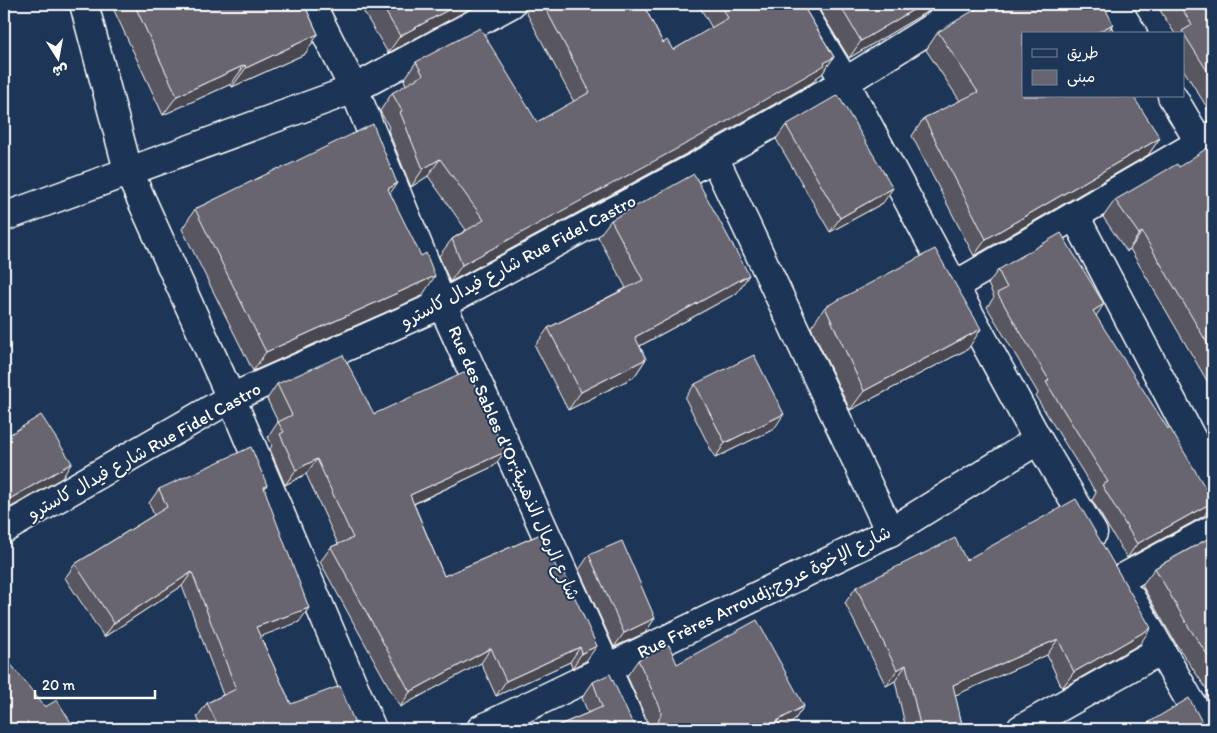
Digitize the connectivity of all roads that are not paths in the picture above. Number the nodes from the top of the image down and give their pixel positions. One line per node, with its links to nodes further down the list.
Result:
1 (84, 4): 13 (street)
2 (311, 4): 9 (street, Rue des Sables d'Or;شارع الرمال الذهبية)
3 (511, 4): 9 (street)
4 (798, 4): 8 (street)
5 (970, 4): 8 (street, شارع فيدال كاسترو Rue Fidel Castro)
6 (1114, 4): 7 (street)
7 (1132, 32)
8 (846, 82): 12 (street, شارع فيدال كاسترو Rue Fidel Castro); 16 (street)
9 (354, 89): 13 (street); 17 (street, Rue des Sables d'Or;شارع الرمال الذهبية)
10 (1173, 98): 11 (street)
11 (1209, 148): 14 (street)
12 (714, 157): 17 (street, شارع فيدال كاسترو Rue Fidel Castro); 23 (street)
13 (128, 170): 15 (street); 18 (street)
14 (1075, 216): 16 (street); 20 (street)
15 (4, 217)
16 (954, 286): 19 (street)
17 (442, 304): 18 (street, شارع فيدال كاسترو Rue Fidel Castro); 26 (street, Rue des Sables d'Or;شارع الرمال الذهبية)
18 (230, 398): 21 (street, شارع فيدال كاسترو Rue Fidel Castro); 27 (street)
19 (1038, 440): 23 (street, Rue Frères Arroudj;شارع الإخوة عروج); 24 (street)
20 (1213, 479)
21 (4, 529)
22 (1213, 529): 24 (street)
23 (890, 532): 26 (street, Rue Frères Arroudj;شارع الإخوة عروج)
24 (1121, 579): 25 (street)
25 (1161, 650): 30 (street); 31 (street)
26 (607, 668): 28 (street, Rue Frères Arroudj;شارع الإخوة عروج); 29 (street, Rue des Sables d'Or;شارع الرمال الذهبية)
27 (372, 729)
28 (481, 729)
29 (634, 729)
30 (1021, 729)
31 (1206, 729)

